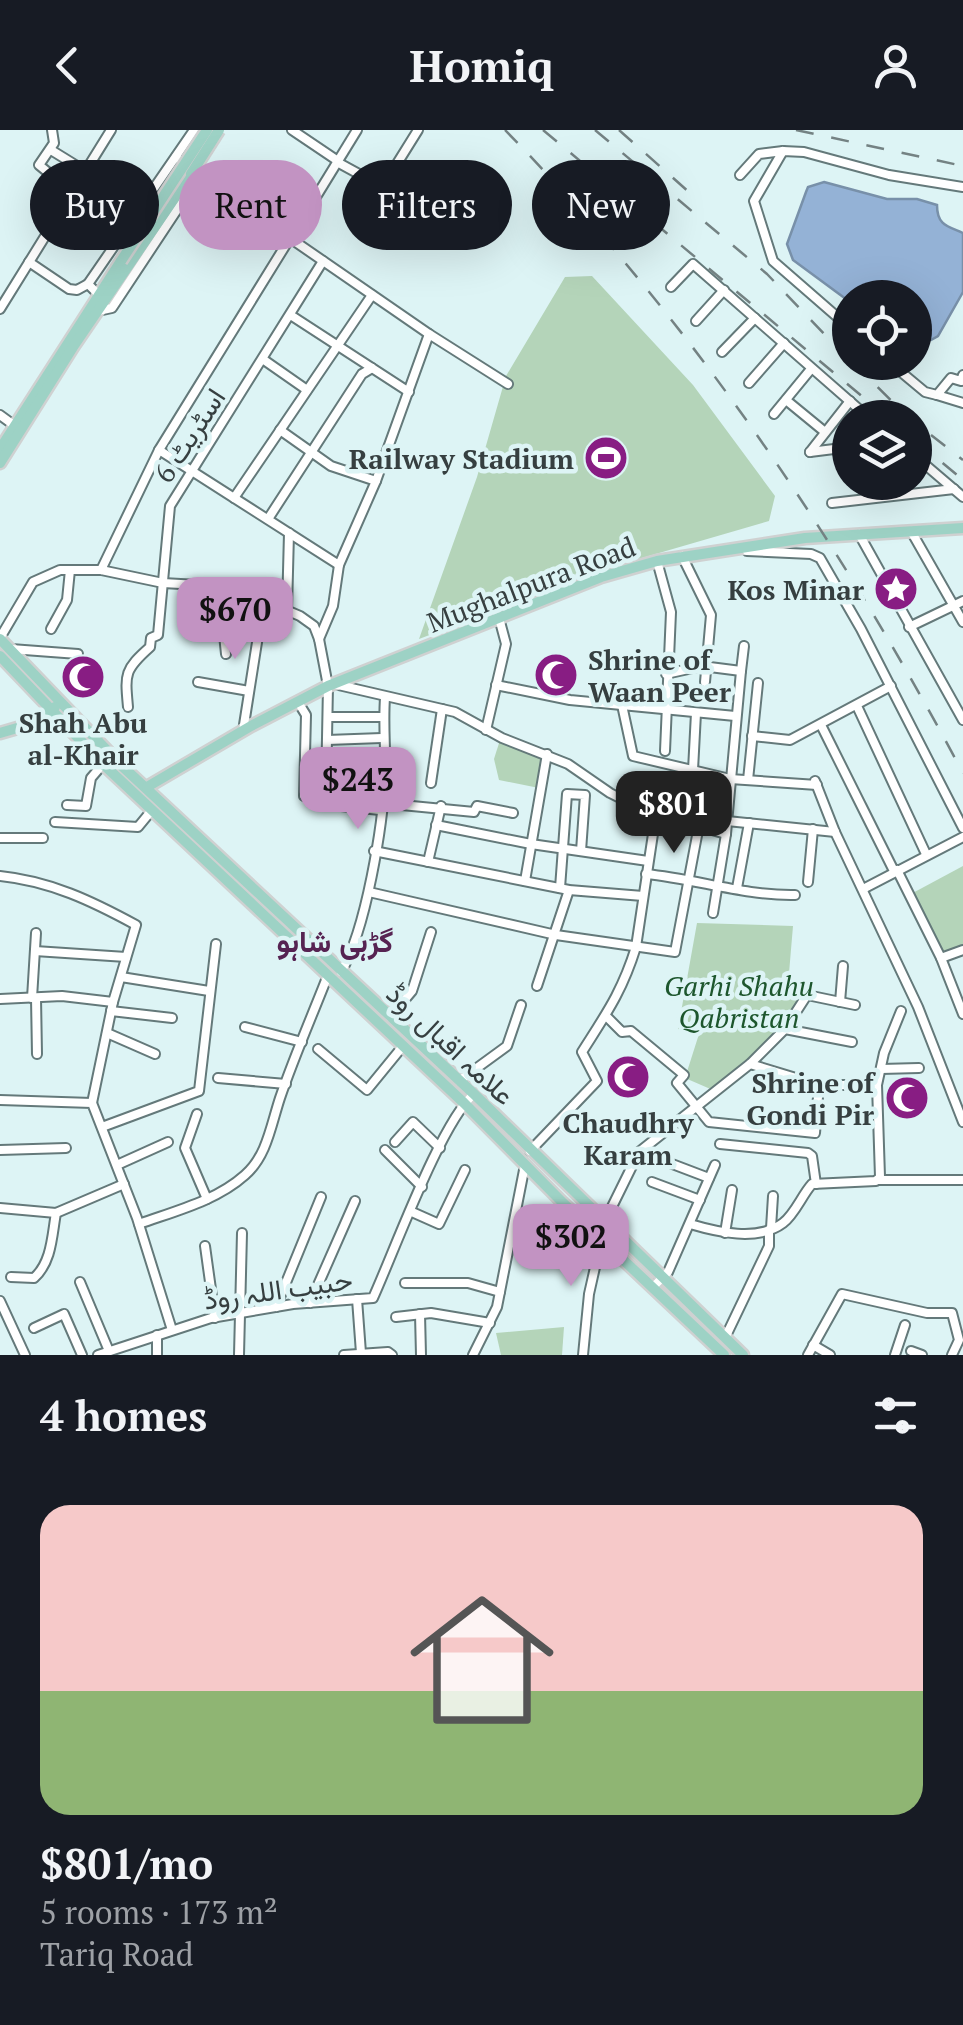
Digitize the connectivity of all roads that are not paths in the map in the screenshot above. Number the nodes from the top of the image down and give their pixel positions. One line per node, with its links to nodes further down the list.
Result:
1 (52, 130): 9 (street)
2 (110, 130): 14 (street)
3 (194, 130): 11 (street)
4 (207, 130): 28 (main road, bridge)
5 (219, 130): 16 (main road, bridge)
6 (292, 130): 17 (street)
7 (357, 130): 17 (street)
8 (418, 130): 17 (street)
9 (51, 150): 12 (street); 13 (street)
10 (783, 151): 18 (street); 20 (street); 35 (street)
11 (176, 157): 15 (street); 30 (street)
12 (44, 160)
13 (67, 160)
14 (91, 160)
15 (179, 160)
16 (204, 160)
17 (337, 162): 19 (street)
18 (740, 175)
19 (322, 187)
20 (963, 188)
21 (179, 196): 28 (main road)
22 (179, 202): 34 (street)
23 (36, 250): 27 (street)
24 (283, 250): 64 (street)
25 (307, 250): 26 (street)
26 (323, 261): 32 (street); 36 (street, اسٹریٹ 6)
27 (29, 262): 30 (street); 33 (street)
28 (126, 263): 30 (main road); 34 (main road)
29 (671, 287): 31 (street)
30 (92, 289): 59 (main road)
31 (724, 290): 37 (street); 38 (street)
32 (372, 295): 39 (street); 41 (street)
33 (0, 309)
34 (98, 311): 66 (main road)
35 (832, 312)
36 (292, 316): 41 (street); 43 (street, اسٹریٹ 6)
37 (755, 318): 40 (street); 42 (street)
38 (696, 321)
39 (428, 334): 49 (street); 51 (street)
40 (784, 343): 45 (street); 48 (street)
41 (338, 345): 44 (street); 50 (street)
42 (722, 352)
43 (264, 360): 50 (street); 68 (street, اسٹریٹ 6)
44 (372, 368): 51 (street); 65 (street)
45 (811, 368): 53 (street); 54 (street)
46 (963, 375): 52 (street)
47 (910, 380): 52 (street)
48 (749, 383)
49 (508, 384)
50 (308, 390): 60 (street)
51 (409, 392): 69 (street)
52 (937, 394): 55 (street)
53 (786, 400): 56 (street); 61 (street)
54 (849, 400)
55 (963, 403)
56 (774, 414)
57 (0, 416): 59 (street)
58 (832, 423): 61 (street)
59 (16, 426): 62 (main road)
60 (280, 430): 65 (street); 71 (street)
61 (825, 432): 63 (street)
62 (0, 449)
63 (832, 449)
64 (159, 450): 68 (street); 84 (street)
65 (312, 452): 69 (street); 74 (street)
66 (0, 464)
67 (932, 470): 70 (street)
68 (192, 472): 71 (street); 85 (street, اسٹریٹ 6)
69 (376, 481): 82 (street)
70 (954, 488): 72 (street); 73 (street)
71 (234, 498): 74 (street)
72 (963, 498)
73 (832, 503)
74 (268, 519): 77 (street)
75 (963, 528): 76 (main road, Mughalpura Road)
76 (911, 531): 78 (main road, Mughalpura Road); 89 (street)
77 (289, 533): 82 (street); 90 (street)
78 (859, 534): 79 (main road, Mughalpura Road); 93 (street)
79 (722, 550): 80 (main road, Mughalpura Road); 109 (street)
80 (682, 556): 81 (main road, Mughalpura Road); 101 (street)
81 (657, 560): 91 (main road, Mughalpura Road); 103 (street)
82 (340, 565): 96 (street)
83 (70, 570): 84 (street); 94 (street); 95 (street)
84 (101, 570): 85 (street)
85 (163, 583): 86 (street); 116 (street, اسٹریٹ 6)
86 (233, 585): 87 (street); 100 (street)
87 (264, 598): 90 (street); 110 (street)
88 (963, 601): 89 (street)
89 (954, 606): 92 (street); 93 (street)
90 (288, 610): 96 (street)
91 (499, 618): 107 (main road, Mughalpura Road); 108 (street)
92 (963, 622)
93 (909, 627): 123 (street)
94 (51, 629)
95 (0, 639): 98 (main road, علامہ اقبال روڈ)
96 (319, 639): 107 (street)
97 (744, 646): 102 (street)
98 (5, 652): 99 (street); 115 (main road, علامہ اقبال روڈ)
99 (78, 654)
100 (226, 654)
101 (706, 667): 102 (street); 103 (street); 105 (street)
102 (741, 672): 120 (street)
103 (666, 674): 118 (street)
104 (198, 682): 110 (street)
105 (705, 682)
106 (758, 682): 128 (street)
107 (331, 685): 111 (street); 112 (main road, Mughalpura Road); 121 (street)
108 (496, 685): 113 (street); 125 (street)
109 (891, 686): 114 (street); 154 (street)
110 (249, 691): 126 (street)
111 (385, 698): 117 (street); 122 (street)
112 (298, 702): 126 (main road, Mughalpura Road); 145 (street)
113 (622, 705): 118 (street); 134 (street)
114 (857, 706): 124 (street); 165 (street)
115 (55, 707): 127 (main road); 133 (main road, علامہ اقبال روڈ); 141 (main road, علامہ اقبال روڈ)
116 (128, 707)
117 (442, 709): 125 (street); 140 (street)
118 (665, 710): 119 (street); 131 (street)
119 (696, 713): 120 (street); 134 (street)
120 (735, 716): 138 (street)
121 (328, 717): 122 (street); 130 (street)
122 (384, 717): 129 (street)
123 (963, 720)
124 (822, 725): 128 (street); 168 (street)
125 (486, 730): 132 (street)
126 (243, 731): 141 (main road, Mughalpura Road)
127 (0, 733)
128 (752, 736): 139 (street)
129 (382, 738): 130 (street); 137 (street)
130 (327, 740): 135 (street)
131 (665, 752)
132 (547, 754): 148 (street); 161 (street)
133 (103, 764): 143 (street); 146 (main road, علامہ اقبال روڈ)
134 (693, 770): 136 (street)
135 (327, 774): 137 (street); 142 (street)
136 (712, 775): 138 (street); 153 (street)
137 (385, 776): 145 (street)
138 (730, 779): 139 (street); 149 (street)
139 (748, 780): 156 (street)
140 (431, 783)
141 (147, 787): 181 (main road, علامہ اقبال روڈ)
142 (326, 790)
143 (67, 805)
144 (441, 806): 145 (street); 147 (street); 152 (street)
145 (380, 807): 163 (street)
146 (152, 810): 150 (street); 182 (main road, علامہ اقبال روڈ)
147 (513, 813)
148 (656, 814): 153 (street); 166 (street)
149 (727, 821): 151 (street); 157 (street)
150 (55, 822)
151 (750, 823): 155 (street); 175 (street)
152 (436, 825): 161 (street); 167 (street)
153 (698, 825): 157 (street); 171 (street)
154 (963, 828)
155 (812, 829): 156 (street); 173 (street)
156 (835, 832): 177 (street)
157 (726, 834): 174 (street)
158 (963, 837): 165 (street)
159 (0, 838): 160 (street)
160 (43, 838)
161 (531, 844): 162 (street); 172 (street)
162 (562, 849): 164 (street); 164 (street); 176 (street)
163 (374, 851): 167 (street); 178 (street)
164 (580, 851): 166 (street)
165 (926, 854): 168 (street)
166 (648, 860): 169 (street)
167 (428, 862): 172 (street)
168 (896, 871): 177 (street); 192 (street)
169 (646, 874): 171 (street); 180 (street)
170 (0, 876): 191 (street)
171 (689, 878): 174 (street); 188 (street)
172 (525, 881): 176 (street)
173 (808, 882)
174 (718, 884): 175 (street); 183 (street)
175 (737, 888): 179 (street)
176 (564, 889): 180 (street); 186 (street)
177 (863, 889): 233 (street)
178 (369, 892): 186 (street); 194 (street)
179 (795, 895)
180 (642, 896): 188 (street)
181 (265, 898): 182 (main road); 194 (main road, علامہ اقبال روڈ)
182 (256, 908): 195 (main road, علامہ اقبال روڈ)
183 (713, 912)
184 (430, 932): 207 (street)
185 (36, 933): 190 (street)
186 (556, 934): 188 (street); 197 (street)
187 (216, 944): 198 (street)
188 (636, 947): 208 (street)
189 (963, 950): 192 (street)
190 (35, 951): 191 (street); 199 (street)
191 (126, 957): 196 (street)
192 (941, 958): 206 (street)
193 (843, 966): 201 (street)
194 (342, 972): 207 (main road, علامہ اقبال روڈ)
195 (328, 974): 213 (street); 215 (main road, علامہ اقبال روڈ)
196 (120, 977): 198 (street); 204 (street)
197 (537, 986)
198 (209, 990): 234 (street)
199 (34, 998): 200 (street); 204 (street); 217 (street)
200 (0, 999)
201 (840, 1002): 203 (street); 211 (street)
202 (521, 1004): 223 (street)
203 (855, 1004)
204 (112, 1006): 209 (street); 212 (street)
205 (901, 1011): 221 (street)
206 (963, 1014)
207 (390, 1017): 223 (main road, علامہ اقبال روڈ)
208 (607, 1017): 231 (street); 242 (street)
209 (172, 1018)
210 (246, 1027): 213 (street)
211 (785, 1029): 214 (street); 219 (street)
212 (107, 1033): 218 (street); 230 (street)
213 (302, 1042): 224 (street)
214 (852, 1042)
215 (403, 1046): 216 (street); 229 (main road, علامہ اقبال روڈ)
216 (318, 1049)
217 (37, 1054)
218 (155, 1054)
219 (750, 1064): 225 (street); 231 (street)
220 (919, 1068): 221 (street)
221 (881, 1069): 226 (street)
222 (218, 1078): 224 (street)
223 (459, 1081): 227 (main road, علامہ اقبال روڈ)
224 (286, 1084): 258 (street)
225 (819, 1086): 226 (street); 231 (street)
226 (878, 1086): 249 (street)
227 (474, 1094): 229 (street); 242 (main road, علامہ اقبال روڈ)
228 (0, 1100): 230 (street)
229 (464, 1102): 239 (street, حبیب اللہ روڈ); 246 (main road, علامہ اقبال روڈ)
230 (92, 1103): 234 (street)
231 (698, 1104): 264 (street)
232 (198, 1114): 258 (street)
233 (963, 1122)
234 (102, 1127): 245 (street)
235 (168, 1142): 245 (street)
236 (396, 1142): 239 (street)
237 (720, 1144): 253 (street)
238 (66, 1148): 240 (street)
239 (440, 1148): 254 (street, حبیب اللہ روڈ)
240 (0, 1150)
241 (385, 1150): 254 (street)
242 (530, 1151): 264 (main road, علامہ اقبال روڈ)
243 (659, 1159): 248 (street)
244 (715, 1164): 248 (street)
245 (117, 1165): 252 (street)
246 (525, 1165): 270 (main road, علامہ اقبال روڈ); 276 (street)
247 (465, 1170): 262 (street)
248 (709, 1178): 259 (street)
249 (877, 1180): 250 (street); 253 (street)
250 (963, 1180)
251 (652, 1182): 259 (street)
252 (124, 1184): 263 (street); 265 (street)
253 (816, 1184): 267 (street)
254 (422, 1187): 262 (street, حبیب اللہ روڈ)
255 (732, 1190): 269 (street)
256 (773, 1196): 267 (street)
257 (321, 1197): 280 (street)
258 (207, 1198): 265 (street)
259 (700, 1200): 266 (street)
260 (355, 1201): 279 (street)
261 (0, 1208): 263 (street)
262 (412, 1212): 277 (street, حبیب اللہ روڈ)
263 (56, 1213): 272 (street)
264 (604, 1223): 275 (main road, علامہ اقبال روڈ)
265 (139, 1224): 288 (street)
266 (690, 1224): 269 (street); 275 (street)
267 (770, 1229): 269 (street); 290 (street)
268 (242, 1233): 281 (street)
269 (725, 1233)
270 (604, 1240): 275 (main road, علامہ اقبال روڈ); 306 (street)
271 (206, 1246): 284 (street)
272 (12, 1276)
273 (80, 1282): 293 (street)
274 (405, 1282): 276 (street)
275 (657, 1283): 290 (main road, علامہ اقبال روڈ); 307 (main road, علامہ اقبال روڈ)
276 (500, 1292): 285 (street)
277 (357, 1299): 279 (street, حبیب اللہ روڈ); 296 (street)
278 (0, 1301): 297 (street)
279 (310, 1303): 280 (street, حبیب اللہ روڈ)
280 (276, 1307): 281 (street, حبیب اللہ روڈ)
281 (241, 1313): 284 (street, حبیب اللہ روڈ); 301 (street)
282 (420, 1314): 283 (street); 285 (street); 304 (street)
283 (396, 1317)
284 (215, 1318): 288 (street, حبیب اللہ روڈ)
285 (490, 1323): 305 (street)
286 (906, 1325): 311 (street)
287 (34, 1328): 298 (street)
288 (172, 1330): 289 (street, حبیب اللہ روڈ)
289 (157, 1335): 294 (street, حبیب اللہ روڈ); 300 (street)
290 (726, 1338): 308 (main road, علامہ اقبال روڈ)
291 (960, 1344): 292 (street); 313 (street)
292 (813, 1345): 309 (street); 310 (street)
293 (108, 1351): 294 (street, حبیب اللہ روڈ); 299 (street, حبیب اللہ روڈ)
294 (119, 1351)
295 (911, 1351): 312 (street)
296 (357, 1354): 302 (street); 303 (street)
297 (25, 1355)
298 (82, 1355)
299 (98, 1355)
300 (157, 1355)
301 (239, 1355)
302 (344, 1355)
303 (392, 1355)
304 (421, 1355)
305 (472, 1355)
306 (583, 1355)
307 (724, 1355)
308 (743, 1355)
309 (808, 1355)
310 (830, 1355)
311 (896, 1355)
312 (922, 1355)
313 (952, 1355)

